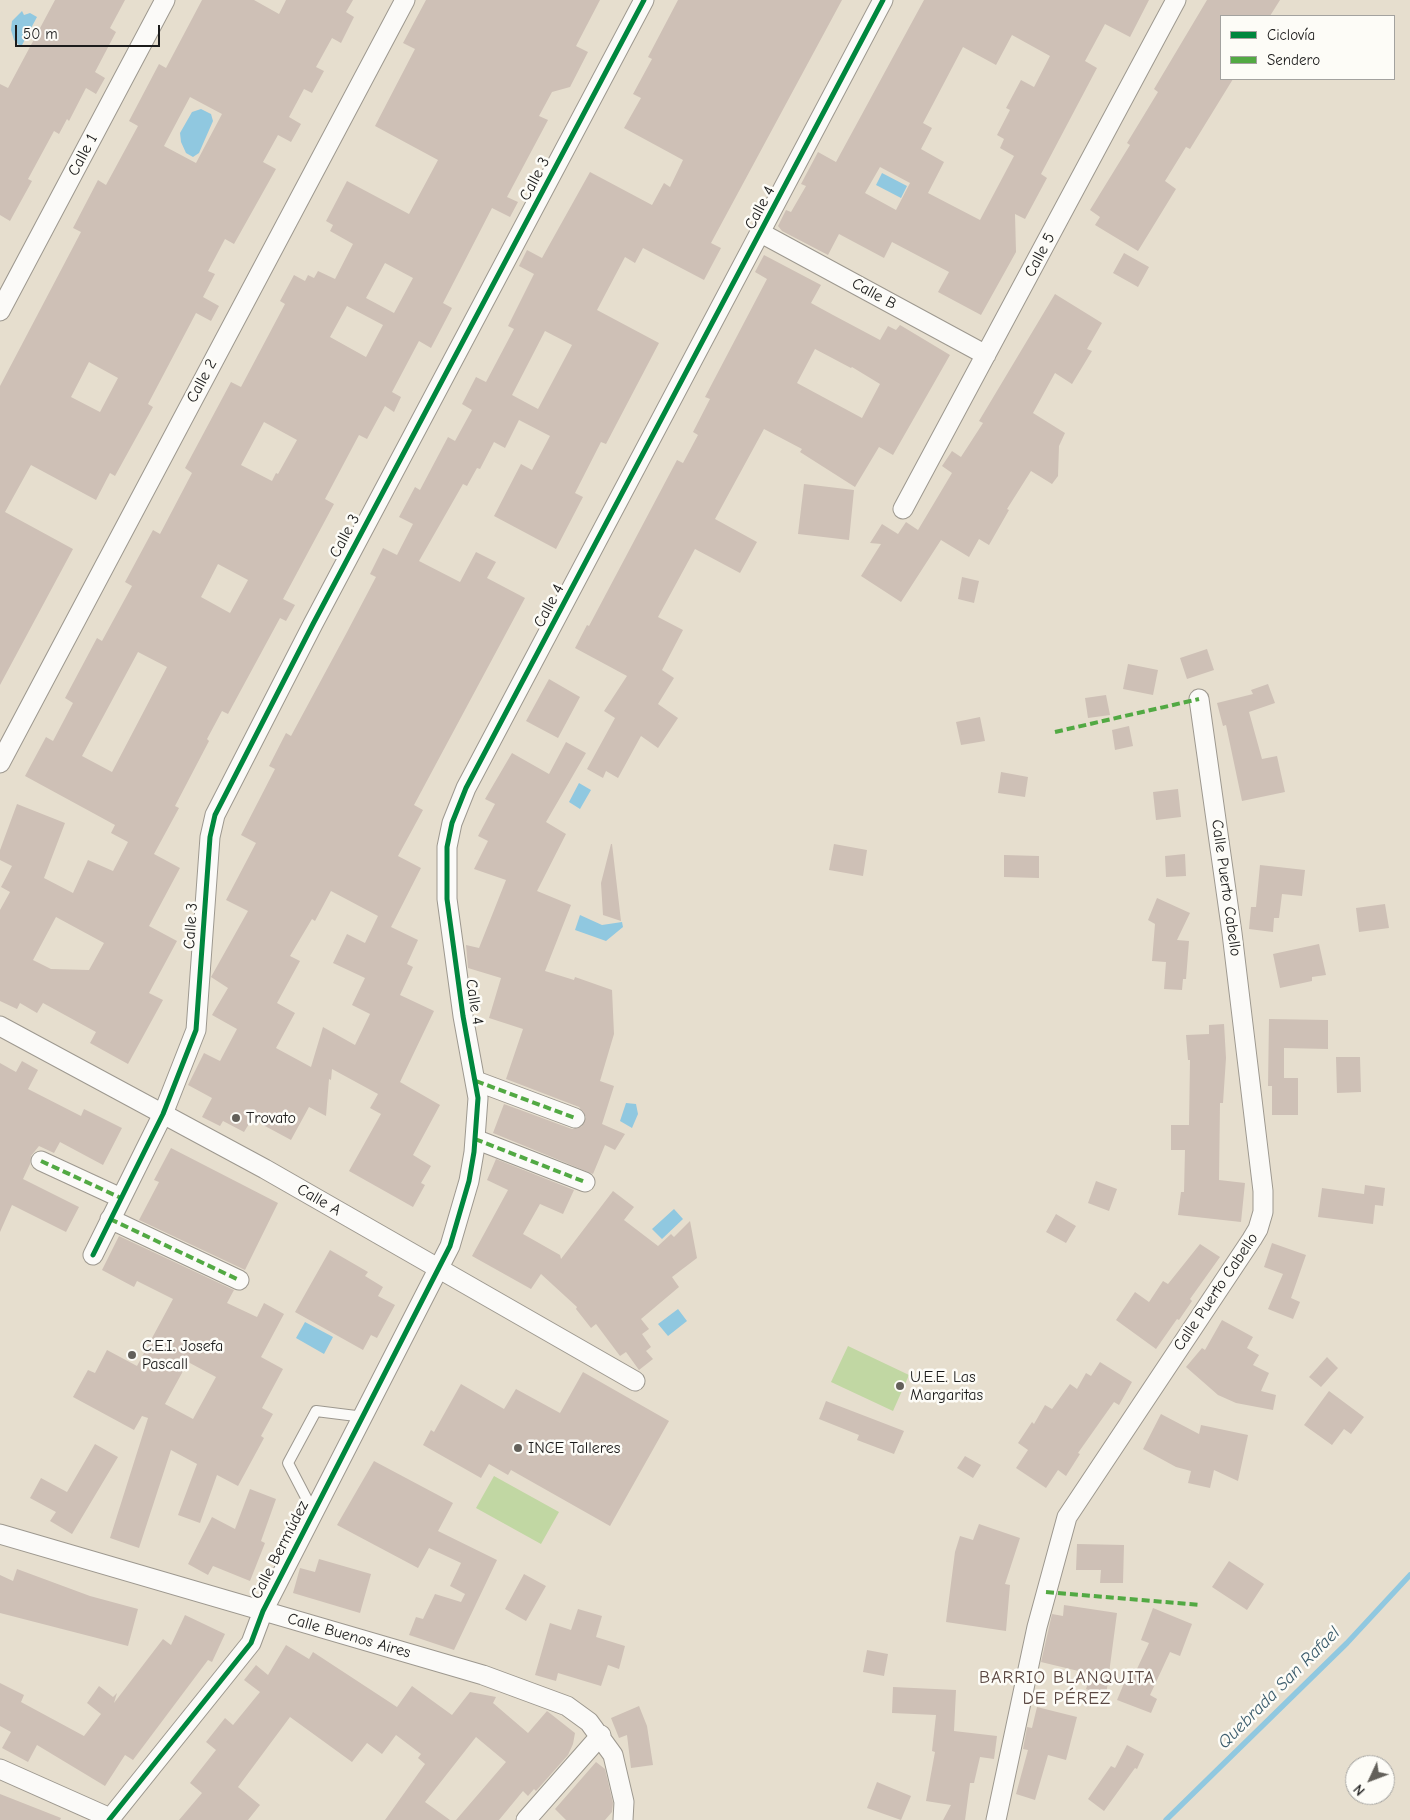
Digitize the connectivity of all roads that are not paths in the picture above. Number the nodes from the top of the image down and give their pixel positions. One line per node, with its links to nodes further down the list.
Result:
1 (165, 0): 7 (street, Calle 1)
2 (405, 0): 11 (street, Calle 2)
3 (644, 0): 14 (street, Calle 3)
4 (883, 0): 6 (street, Calle 4)
5 (1176, 0): 8 (street, Calle 5)
6 (761, 233): 8 (street, Calle B); 13 (street, Calle 4)
7 (0, 311)
8 (986, 355): 9 (street, Calle 5)
9 (903, 509)
10 (1199, 699): 34 (street, Calle Puerto Cabello)
11 (0, 763)
12 (0, 1026): 14 (street, Calle A)
13 (476, 1081): 15 (street); 16 (street, Calle 4)
14 (163, 1114): 19 (street, Calle 3); 22 (street, Calle A)
15 (575, 1118)
16 (475, 1139): 18 (street); 22 (street, Calle 4)
17 (42, 1161): 19 (street)
18 (585, 1182)
19 (121, 1198): 20 (street, Calle 3)
20 (110, 1219): 21 (street, Calle 3); 23 (street)
21 (93, 1255)
22 (440, 1269): 24 (street, Calle A); 25 (street, Calle Bermúdez)
23 (239, 1280)
24 (635, 1381)
25 (364, 1417): 26 (street, Calle Bermúdez); 26 (lane)
26 (314, 1513): 28 (street, Calle Bermúdez)
27 (0, 1534): 28 (street, Calle Buenos Aires)
28 (263, 1611): 29 (street, Calle Buenos Aires); 31 (street, Calle Bermúdez)
29 (601, 1735): 32 (street); 33 (street, Calle Buenos Aires)
30 (0, 1770): 31 (street)
31 (109, 1819)
32 (526, 1820)
33 (622, 1820)
34 (996, 1820)

